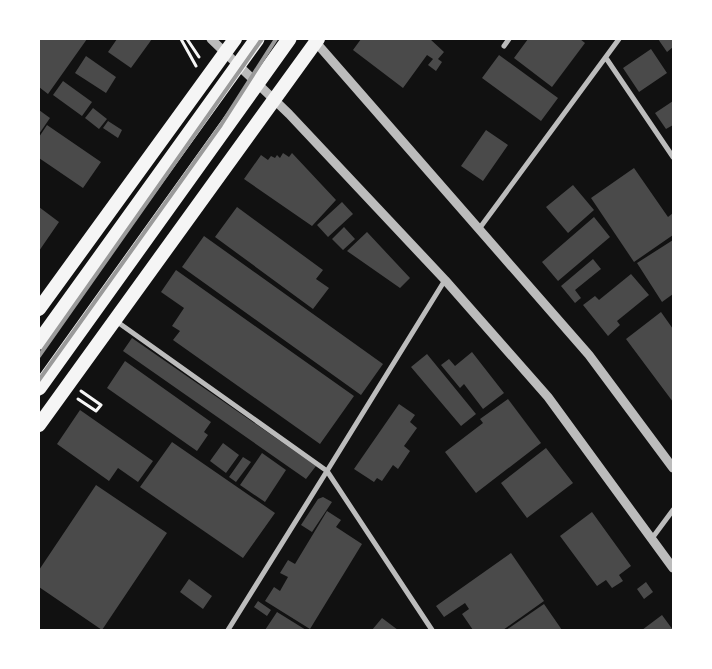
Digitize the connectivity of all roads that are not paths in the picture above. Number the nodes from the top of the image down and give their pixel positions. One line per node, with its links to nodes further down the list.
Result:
1 (211, 39): 9 (street)
2 (235, 39): 9 (highway)
3 (257, 39): 17 (highway)
4 (289, 39): 18 (highway)
5 (509, 39): 8 (street)
6 (619, 39): 10 (street)
7 (316, 40): 11 (highway); 13 (street)
8 (504, 46)
9 (226, 52): 11 (street); 15 (highway)
10 (606, 58): 12 (street); 13 (street)
11 (275, 100): 14 (street); 16 (highway)
12 (673, 157)
13 (480, 230): 20 (street)
14 (445, 280): 21 (street); 23 (street)
15 (39, 309)
16 (114, 320): 19 (highway); 21 (street)
17 (39, 342)
18 (39, 388)
19 (39, 425)
20 (673, 468)
21 (327, 470): 25 (street); 26 (street)
22 (673, 510): 23 (street)
23 (652, 537): 24 (street)
24 (673, 568)
25 (228, 630)
26 (432, 630)

